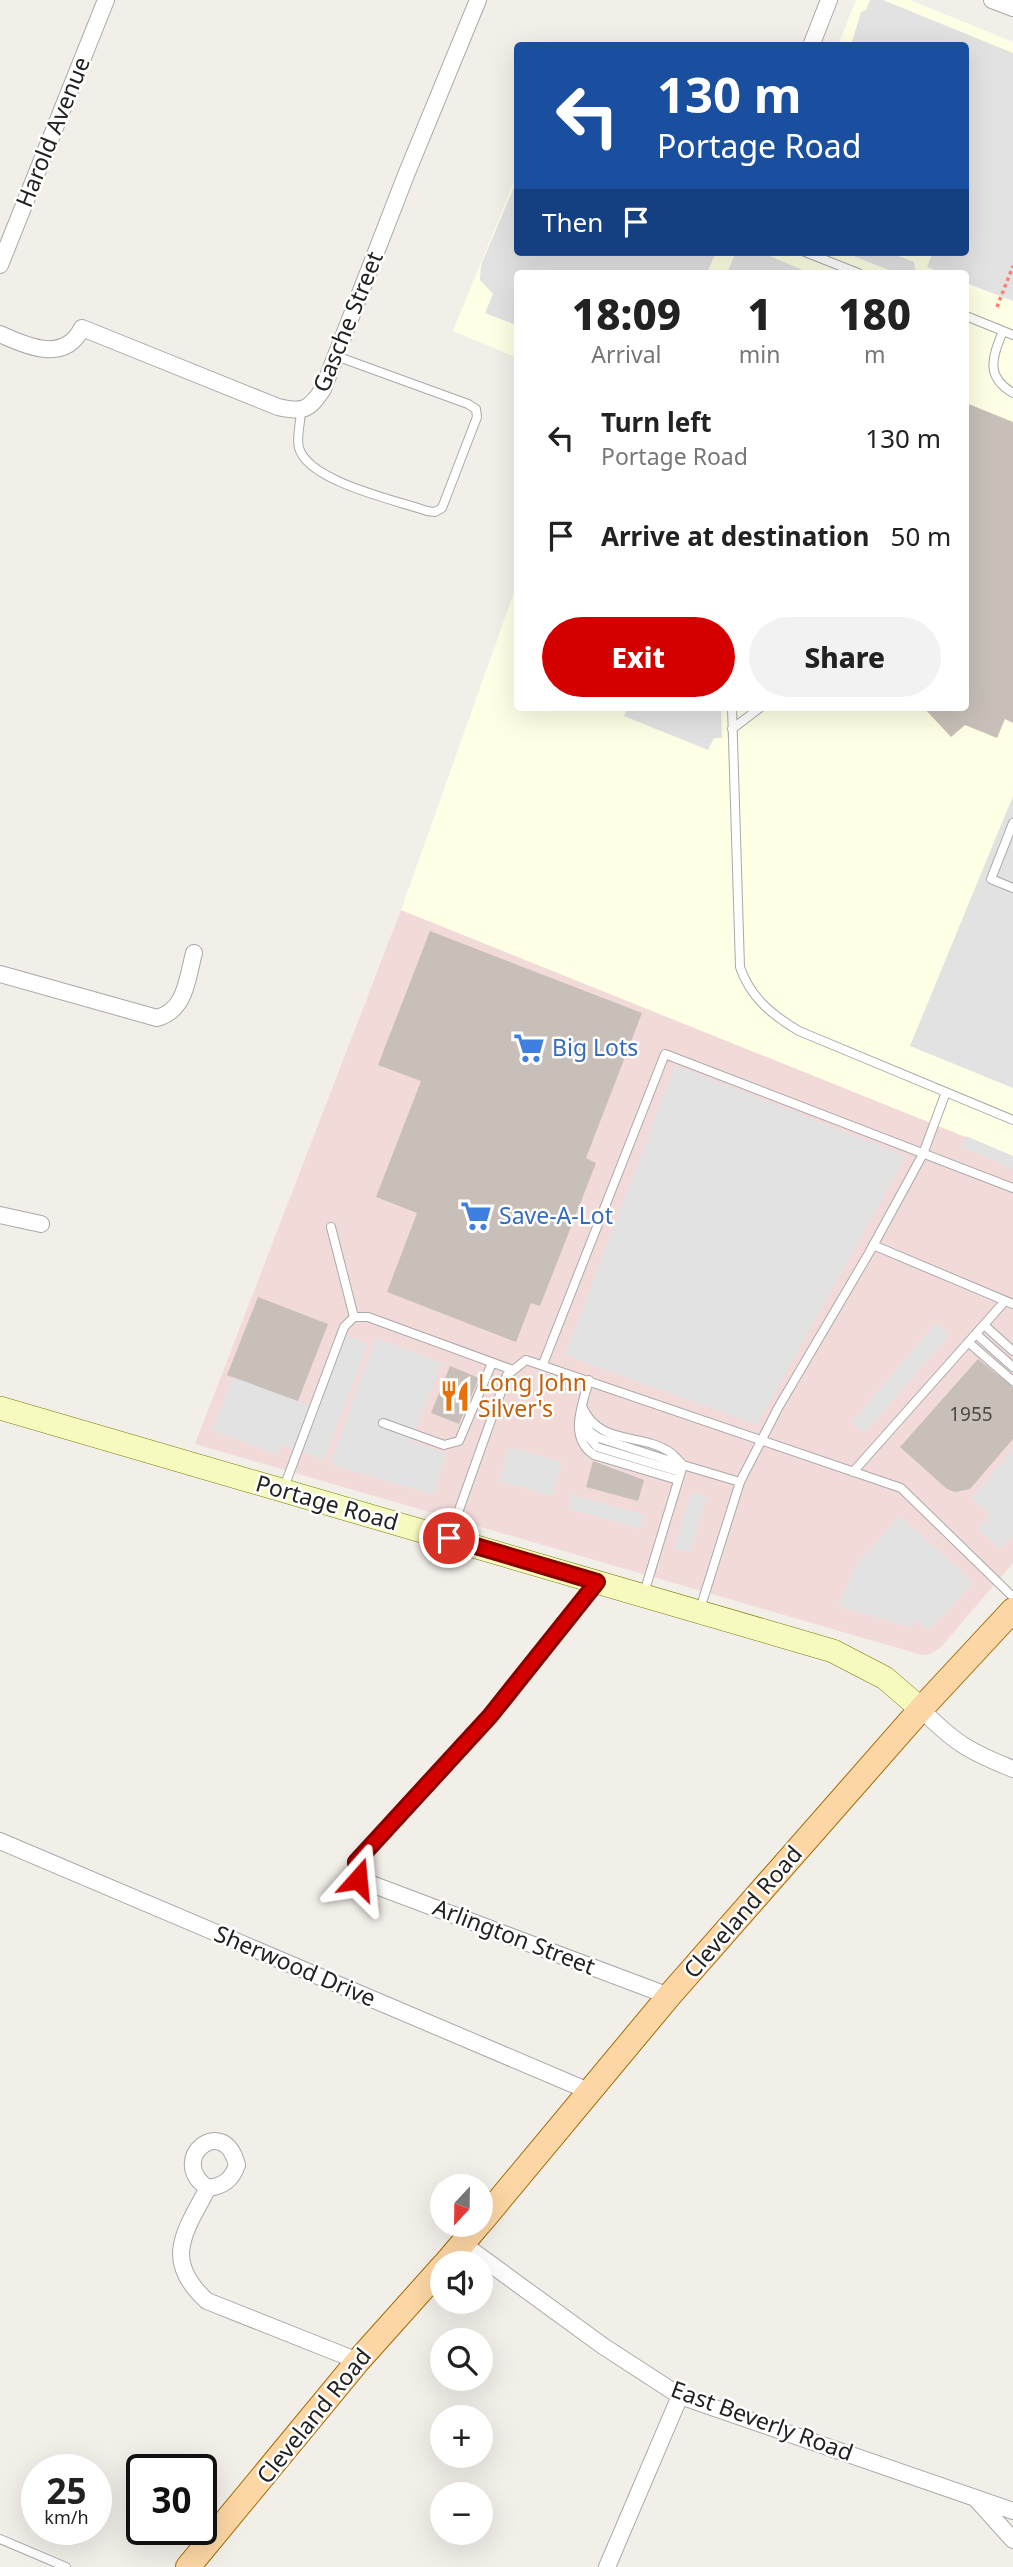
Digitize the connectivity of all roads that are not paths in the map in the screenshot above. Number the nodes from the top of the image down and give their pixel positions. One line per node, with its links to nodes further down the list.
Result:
1 (106, 0): 8 (street, Harold Avenue)
2 (478, 0): 14 (street, Gasche Street)
3 (829, 0): 6 (street)
4 (992, 0): 5 (street)
5 (1013, 9)
6 (813, 42)
7 (817, 256): 9 (lane)
8 (0, 265)
9 (848, 270)
10 (969, 317): 11 (lane)
11 (1003, 331): 13 (lane); 15 (lane)
12 (0, 334): 16 (street, Gasche Street)
13 (1013, 335)
14 (336, 356): 16 (street, Gasche Street); 16 (lane)
15 (1013, 393)
16 (301, 410)
17 (732, 711): 19 (lane)
18 (756, 711): 19 (lane)
19 (732, 729): 24 (lane)
20 (1013, 823): 21 (lane)
21 (1013, 888)
22 (194, 953): 23 (street)
23 (0, 974)
24 (946, 1092): 25 (lane); 26 (lane)
25 (1013, 1119)
26 (922, 1154): 27 (lane); 31 (lane); 39 (lane)
27 (1013, 1188)
28 (0, 1215): 29 (street)
29 (41, 1224)
30 (331, 1227): 33 (lane)
31 (873, 1245): 32 (lane); 47 (lane)
32 (1009, 1303): 34 (lane)
33 (354, 1317): 38 (lane); 51 (lane)
34 (984, 1325): 35 (lane); 37 (lane)
35 (976, 1334): 36 (lane); 40 (lane)
36 (968, 1342): 43 (lane); 49 (lane)
37 (1013, 1351)
38 (492, 1363): 41 (lane); 46 (lane)
39 (543, 1364): 41 (lane); 42 (lane)
40 (1013, 1367)
41 (513, 1370): 52 (lane)
42 (589, 1380): 45 (lane); 47 (lane)
43 (1013, 1381)
44 (0, 1408): 51 (main road, Portage Road)
45 (581, 1409): 48 (lane); 48 (lane)
46 (383, 1423)
47 (761, 1440): 49 (lane); 50 (lane)
48 (680, 1472): 50 (lane); 54 (lane)
49 (853, 1472): 55 (lane)
50 (740, 1482): 57 (lane)
51 (283, 1490): 52 (main road, Portage Road)
52 (449, 1538): 53 (main road, Portage Road)
53 (597, 1582): 54 (main road, Portage Road); 61 (street, Arlington Street)
54 (643, 1596): 57 (main road, Portage Road)
55 (1013, 1597)
56 (1013, 1610): 58 (main road, Cleveland Road)
57 (699, 1612): 58 (main road, Portage Road)
58 (922, 1709): 59 (street); 61 (main road, Cleveland Road)
59 (1013, 1769)
60 (0, 1841): 62 (street, Sherwood Drive)
61 (669, 1996): 62 (main road, Cleveland Road)
62 (591, 2092): 64 (main road, Cleveland Road)
63 (208, 2188): 69 (street)
64 (494, 2206)
65 (469, 2237): 66 (main road, Cleveland Road)
66 (463, 2244): 67 (main road, Cleveland Road); 70 (street, East Beverly Road)
67 (457, 2251)
68 (430, 2281): 69 (main road, Cleveland Road)
69 (358, 2361): 76 (main road, Cleveland Road)
70 (680, 2396): 71 (street, East Beverly Road); 77 (street)
71 (974, 2497): 72 (street, East Beverly Road); 74 (street)
72 (1013, 2511)
73 (0, 2539): 75 (lane)
74 (1013, 2540)
75 (66, 2567)
76 (188, 2567)
77 (607, 2567)

